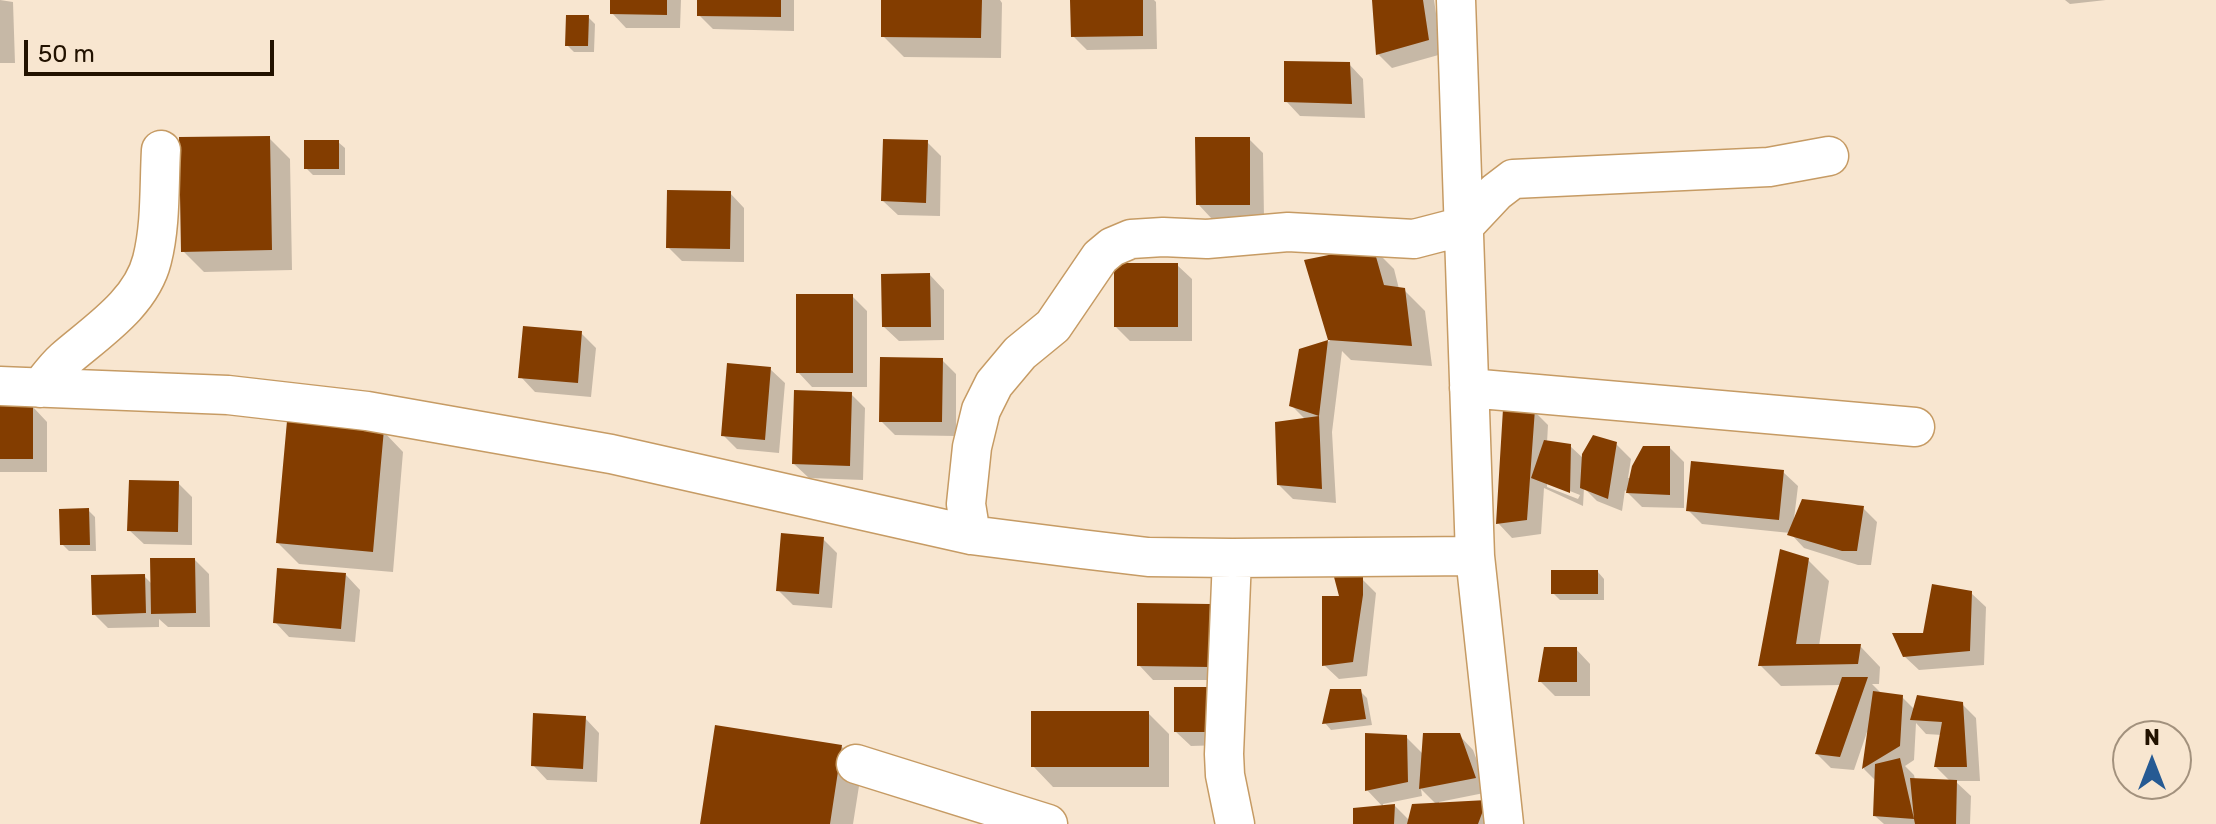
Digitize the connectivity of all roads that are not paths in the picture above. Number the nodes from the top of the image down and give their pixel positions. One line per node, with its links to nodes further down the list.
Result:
1 (1456, 0): 4 (street)
2 (161, 150): 6 (street)
3 (1829, 156): 4 (street)
4 (1464, 226): 7 (street); 9 (street)
5 (0, 386): 6 (street)
6 (40, 388): 9 (street)
7 (1469, 388): 8 (street); 10 (street)
8 (1915, 427)
9 (971, 535): 11 (street)
10 (1475, 556): 11 (street); 15 (street)
11 (1232, 558): 14 (street)
12 (856, 764): 13 (street)
13 (1048, 824)
14 (1235, 824)
15 (1504, 824)

